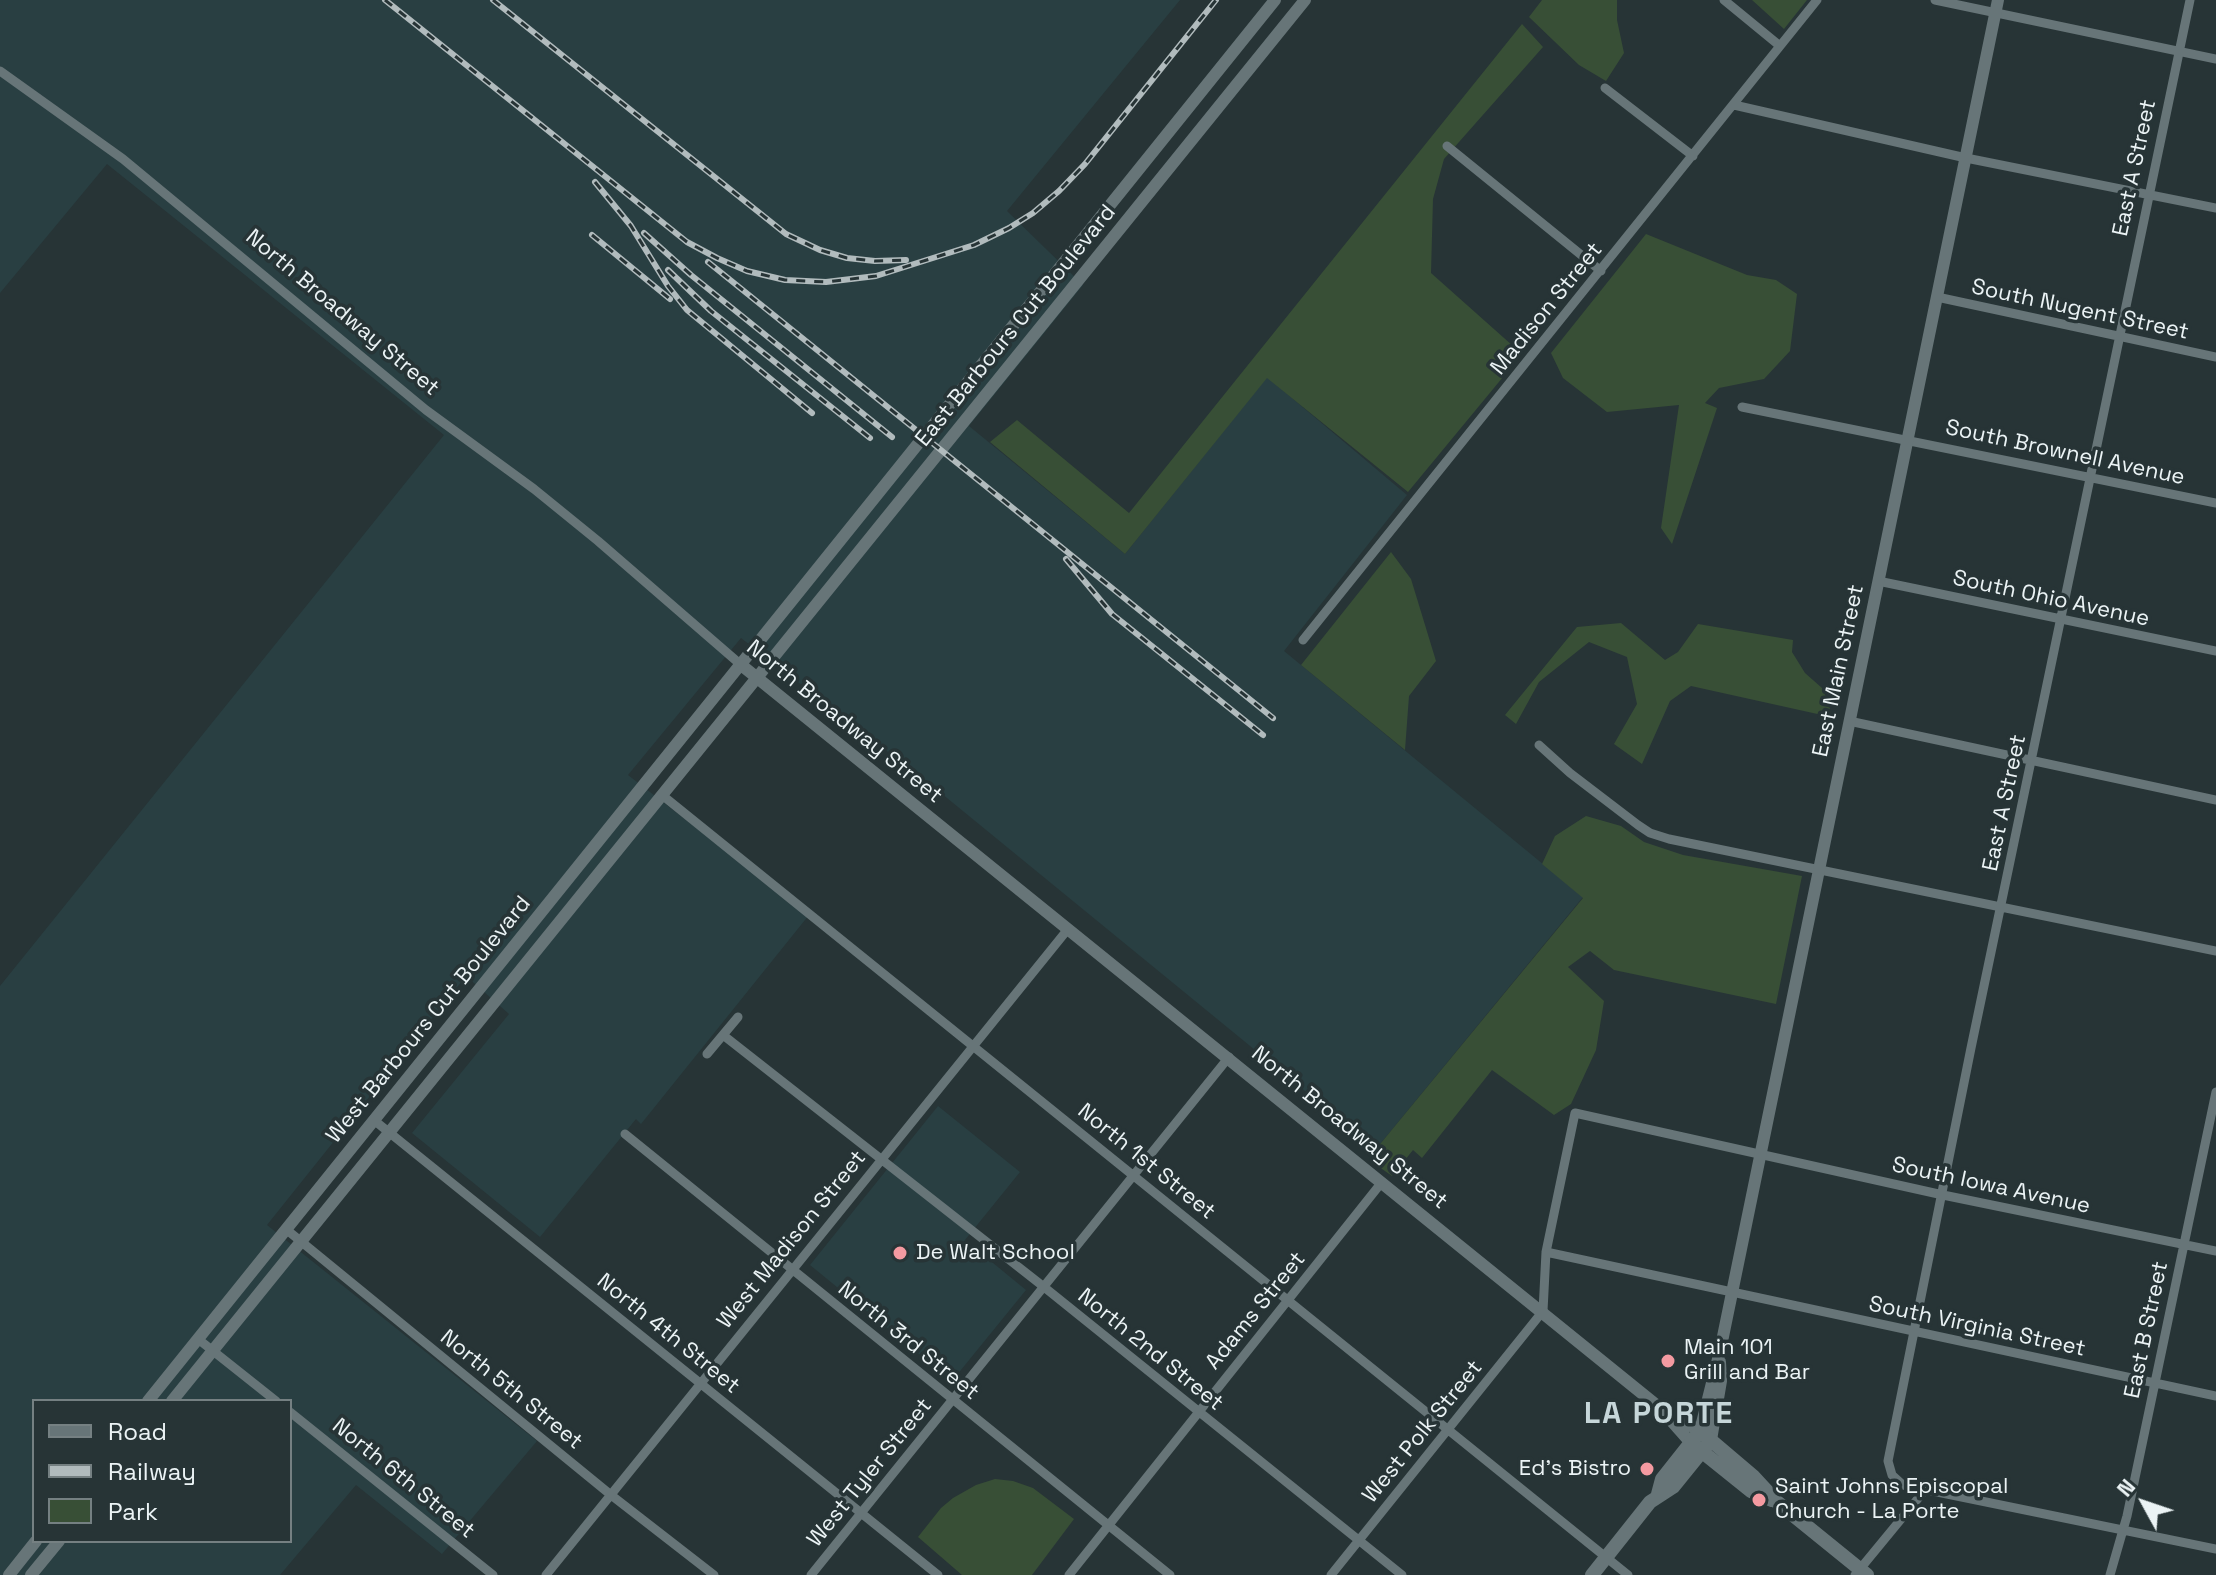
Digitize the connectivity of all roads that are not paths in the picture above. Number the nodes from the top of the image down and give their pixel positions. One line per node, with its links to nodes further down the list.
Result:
1 (1275, 0): 12 (street, East Barbours Cut Boulevard)
2 (1305, 0): 14 (street, East Barbours Cut Boulevard)
3 (1724, 0): 8 (street)
4 (1817, 0): 8 (street, Madison Street)
5 (1935, 0): 7 (street)
6 (2190, 0): 9 (street, East A Street)
7 (1997, 6): 9 (street); 18 (street, East Main Street)
8 (1780, 46): 15 (street, Madison Street)
9 (2177, 51): 10 (street); 19 (street, East A Street)
10 (2216, 59)
11 (0, 71): 37 (street, North Broadway Street)
12 (1214, 75): 14 (street); 22 (street, East Barbours Cut Boulevard)
13 (1605, 88): 17 (street)
14 (1232, 91): 24 (street, East Barbours Cut Boulevard)
15 (1734, 105): 17 (street, Madison Street); 18 (street)
16 (1447, 146): 21 (street)
17 (1693, 156): 21 (street, Madison Street)
18 (1966, 158): 19 (street); 23 (street, East Main Street)
19 (2148, 194): 20 (street); 25 (street, East A Street)
20 (2216, 208)
21 (1601, 271): 35 (street, Madison Street)
22 (1038, 292): 24 (street); 29 (street, East Barbours Cut Boulevard)
23 (1937, 297): 25 (street, South Nugent Street); 28 (street, East Main Street)
24 (1057, 307): 31 (street, East Barbours Cut Boulevard)
25 (2118, 337): 26 (street, South Nugent Street); 30 (street, East A Street)
26 (2216, 357)
27 (1742, 407): 28 (street, South Brownell Avenue)
28 (1907, 439): 30 (street, South Brownell Avenue); 33 (street, East Main Street)
29 (894, 472): 31 (street); 37 (street, East Barbours Cut Boulevard)
30 (2090, 477): 32 (street, South Brownell Avenue); 34 (street, East A Street)
31 (912, 487): 38 (street, East Barbours Cut Boulevard)
32 (2216, 503)
33 (1878, 581): 34 (street, South Ohio Avenue); 39 (street, East Main Street)
34 (2062, 619): 36 (street, South Ohio Avenue); 41 (street, East A Street)
35 (1303, 640)
36 (2216, 651)
37 (740, 664): 38 (street, North Broadway Street); 47 (street, West Barbours Cut Boulevard)
38 (757, 677): 42 (street, West Barbours Cut Boulevard); 46 (street, North Broadway Street)
39 (1849, 721): 41 (street); 44 (street, East Main Street)
40 (1539, 745): 44 (street)
41 (2032, 762): 43 (street); 45 (street, East A Street)
42 (662, 795): 48 (street, West Barbours Cut Boulevard); 54 (street, North 1st Street)
43 (2216, 800)
44 (1817, 870): 45 (street); 61 (street, East Main Street)
45 (2003, 906): 49 (street); 65 (street, East A Street)
46 (1068, 929): 54 (street, West Madison Street); 56 (street, North Broadway Street)
47 (526, 931): 48 (street); 50 (street, West Barbours Cut Boulevard)
48 (542, 945): 51 (street, West Barbours Cut Boulevard)
49 (2216, 951)
50 (468, 1004): 51 (street); 58 (street, West Barbours Cut Boulevard)
51 (483, 1017): 59 (street, West Barbours Cut Boulevard)
52 (738, 1017): 53 (street)
53 (723, 1035): 55 (street); 62 (street, North 2nd Street)
54 (973, 1046): 62 (street, West Madison Street); 63 (street, North 1st Street)
55 (707, 1054)
56 (1229, 1057): 63 (street, West Tyler Street); 64 (street, North Broadway Street)
57 (2216, 1095): 68 (street, East B Street)
58 (375, 1121): 59 (street, North 4th Street); 66 (street, West Barbours Cut Boulevard)
59 (390, 1133): 67 (street, West Barbours Cut Boulevard); 79 (street, North 4th Street)
60 (625, 1134): 71 (street, North 3rd Street)
61 (1759, 1154): 65 (street, South Iowa Avenue); 70 (street, South Iowa Avenue); 73 (street, East Main Street)
62 (881, 1160): 71 (street, West Madison Street); 72 (street, North 2nd Street)
63 (1134, 1175): 72 (street, West Tyler Street); 74 (street, North 1st Street)
64 (1382, 1182): 74 (street, Adams Street); 75 (street, North Broadway Street)
65 (1943, 1195): 68 (street, South Iowa Avenue); 76 (street, East A Street)
66 (287, 1230): 67 (street, North 5th Street); 77 (street, West Barbours Cut Boulevard)
67 (301, 1242): 78 (street, West Barbours Cut Boulevard); 91 (street, North 5th Street)
68 (2182, 1244): 69 (street, South Iowa Avenue); 80 (street, East B Street)
69 (2216, 1251)
70 (1546, 1252): 73 (street, South Virginia Street); 75 (street)
71 (792, 1270): 79 (street, West Madison Street); 85 (street, North 3rd Street)
72 (1044, 1287): 85 (street, West Tyler Street); 86 (street, North 2nd Street)
73 (1731, 1292): 76 (street, South Virginia Street); 89 (street, East Main Street)
74 (1287, 1301): 86 (street, Adams Street); 88 (street, North 1st Street)
75 (1543, 1311): 88 (street, West Polk Street); 89 (street, North Broadway Street)
76 (1914, 1333): 80 (street, South Virginia Street); 90 (street, East A Street)
77 (198, 1339): 78 (street); 82 (street, West Barbours Cut Boulevard)
78 (213, 1351): 83 (street, West Barbours Cut Boulevard); 84 (street)
79 (699, 1382): 91 (street, West Madison Street); 92 (street, North 4th Street)
80 (2154, 1384): 81 (street, South Virginia Street); 94 (street, East B Street)
81 (2216, 1396)
82 (150, 1399)
83 (174, 1399)
84 (273, 1399)
85 (953, 1399): 92 (street, West Tyler Street); 93 (street, North 3rd Street)
86 (1198, 1412): 93 (street, Adams Street); 95 (street, North 2nd Street)
87 (292, 1414): 104 (street, North 6th Street)
88 (1447, 1430): 95 (street, West Polk Street); 99 (street, North 1st Street)
89 (1701, 1442): 99 (main road); 101 (main road)
90 (1925, 1490): 94 (street, East A Street); 101 (street)
91 (611, 1495): 105 (street, West Madison Street); 106 (street, North 5th Street)
92 (861, 1513): 107 (street, West Tyler Street); 108 (street, North 4th Street)
93 (1109, 1526): 109 (street, Adams Street); 110 (street, North 3rd Street)
94 (2123, 1530): 98 (street, East A Street); 115 (street, East B Street)
95 (1358, 1541): 111 (street, West Polk Street); 112 (street, North 2nd Street)
96 (34, 1543): 100 (street)
97 (57, 1543): 103 (street)
98 (2216, 1549)
99 (1606, 1557): 113 (main road); 114 (street, North 1st Street)
100 (18, 1564): 102 (street); 103 (street)
101 (1861, 1573)
102 (9, 1575)
103 (31, 1575)
104 (493, 1575)
105 (546, 1575)
106 (714, 1575)
107 (811, 1575)
108 (938, 1575)
109 (1069, 1575)
110 (1170, 1575)
111 (1331, 1575)
112 (1402, 1575)
113 (1592, 1575)
114 (1628, 1575)
115 (2110, 1575)

